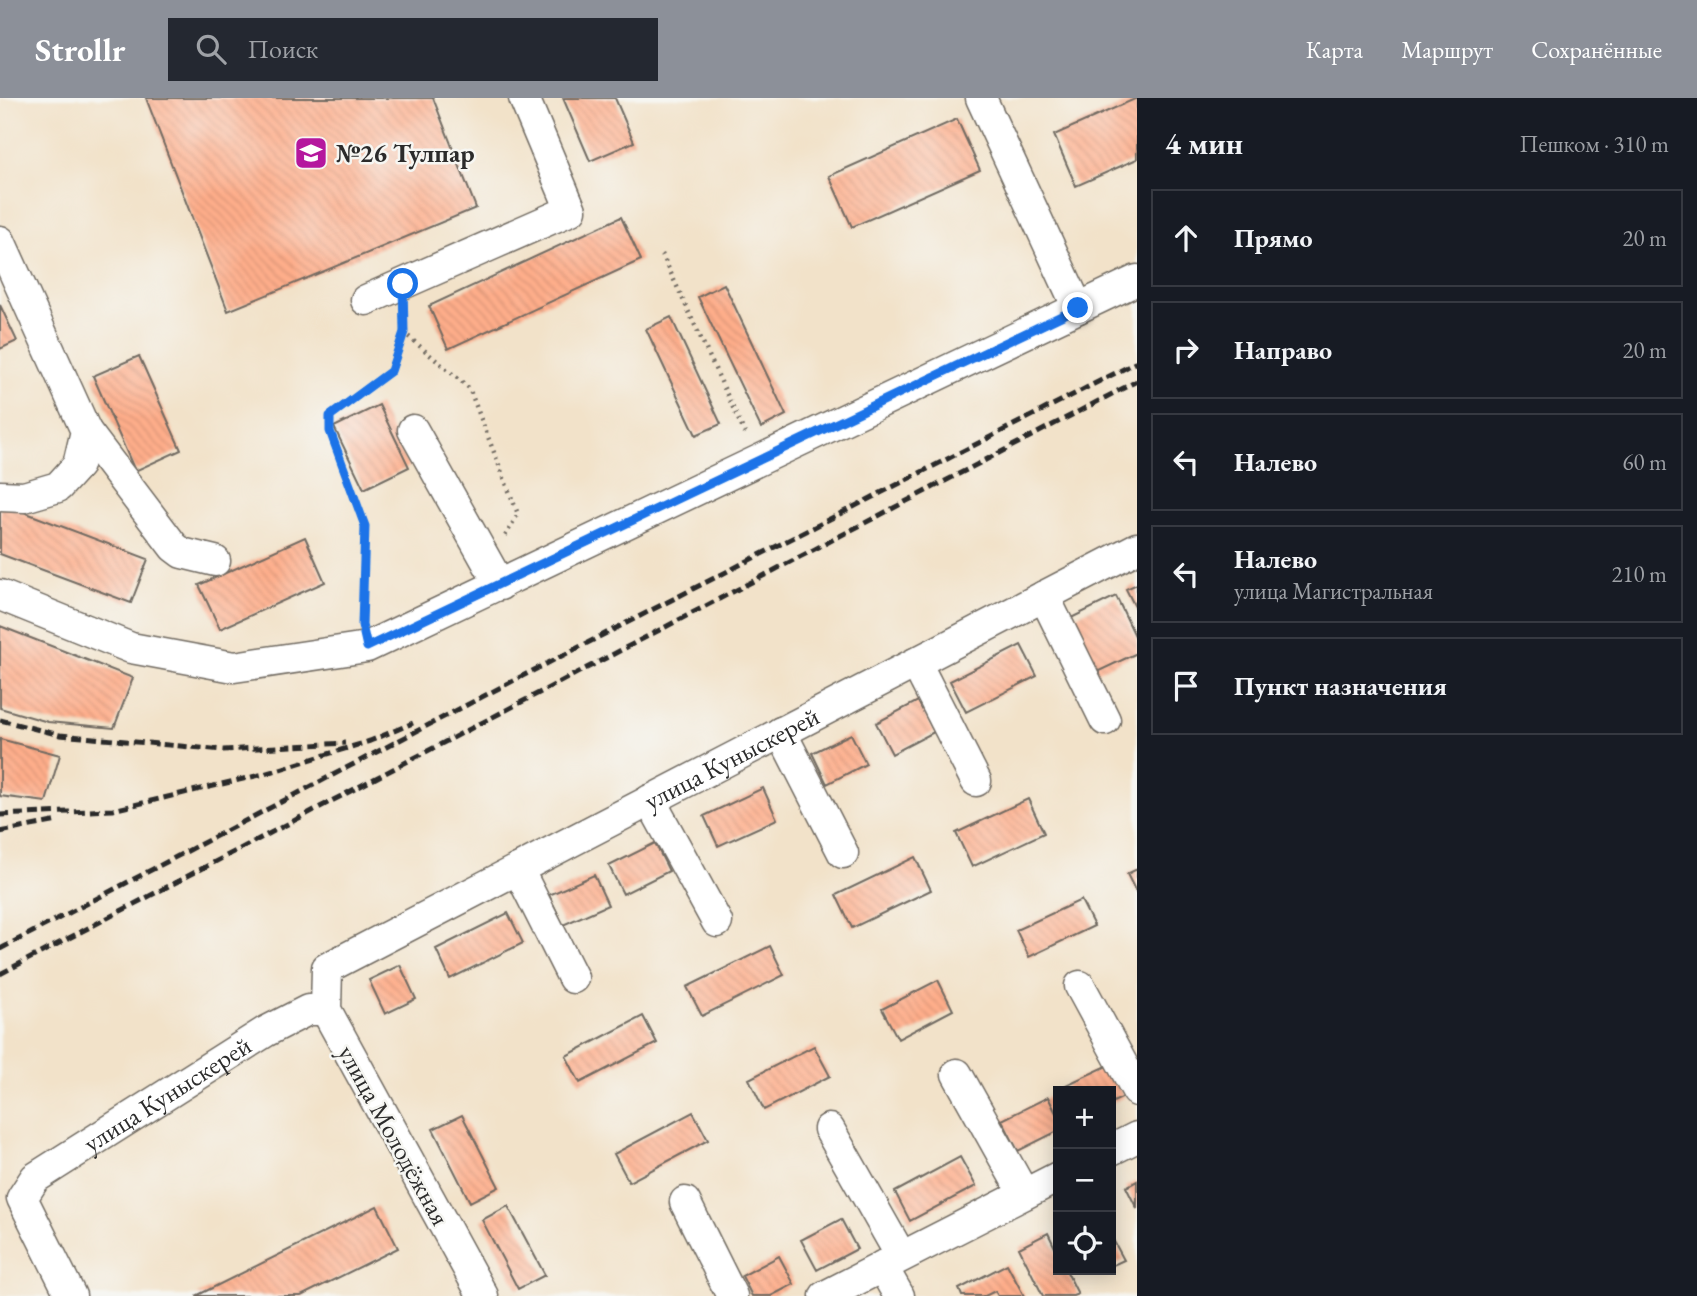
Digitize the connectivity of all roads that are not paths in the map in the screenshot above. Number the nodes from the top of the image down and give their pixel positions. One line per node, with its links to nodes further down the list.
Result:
1 (524, 98): 5 (street)
2 (981, 98): 6 (street)
3 (0, 241): 8 (street)
4 (1137, 280): 6 (street)
5 (366, 300)
6 (1078, 308): 12 (street)
7 (413, 430): 12 (street)
8 (86, 431): 9 (street); 11 (street)
9 (0, 496)
10 (1137, 548): 14 (street, улица Куныскерей)
11 (215, 561)
12 (500, 585): 13 (street)
13 (0, 595)
14 (1044, 596): 15 (street, улица Куныскерей); 16 (street)
15 (915, 663): 17 (street, улица Куныскерей); 18 (street)
16 (1105, 720)
17 (780, 732): 19 (street, улица Куныскерей); 20 (street)
18 (976, 781)
19 (650, 800): 21 (street, улица Куныскерей); 22 (street)
20 (843, 853)
21 (518, 869): 23 (street, улица Куныскерей); 24 (street)
22 (717, 922)
23 (327, 968): 26 (street, улица Молодёжная)
24 (573, 978)
25 (1080, 986): 28 (street)
26 (326, 1010): 36 (street, улица Куныскерей); 37 (street, улица Молодёжная)
27 (957, 1074): 33 (street)
28 (1137, 1091)
29 (829, 1129): 35 (street)
30 (1137, 1137): 31 (street)
31 (1113, 1149)
32 (1053, 1180): 33 (street)
33 (1024, 1194): 35 (street)
34 (685, 1202): 38 (street)
35 (891, 1261): 39 (street); 40 (street)
36 (71, 1296)
37 (482, 1296)
38 (732, 1296)
39 (825, 1296)
40 (899, 1296)

